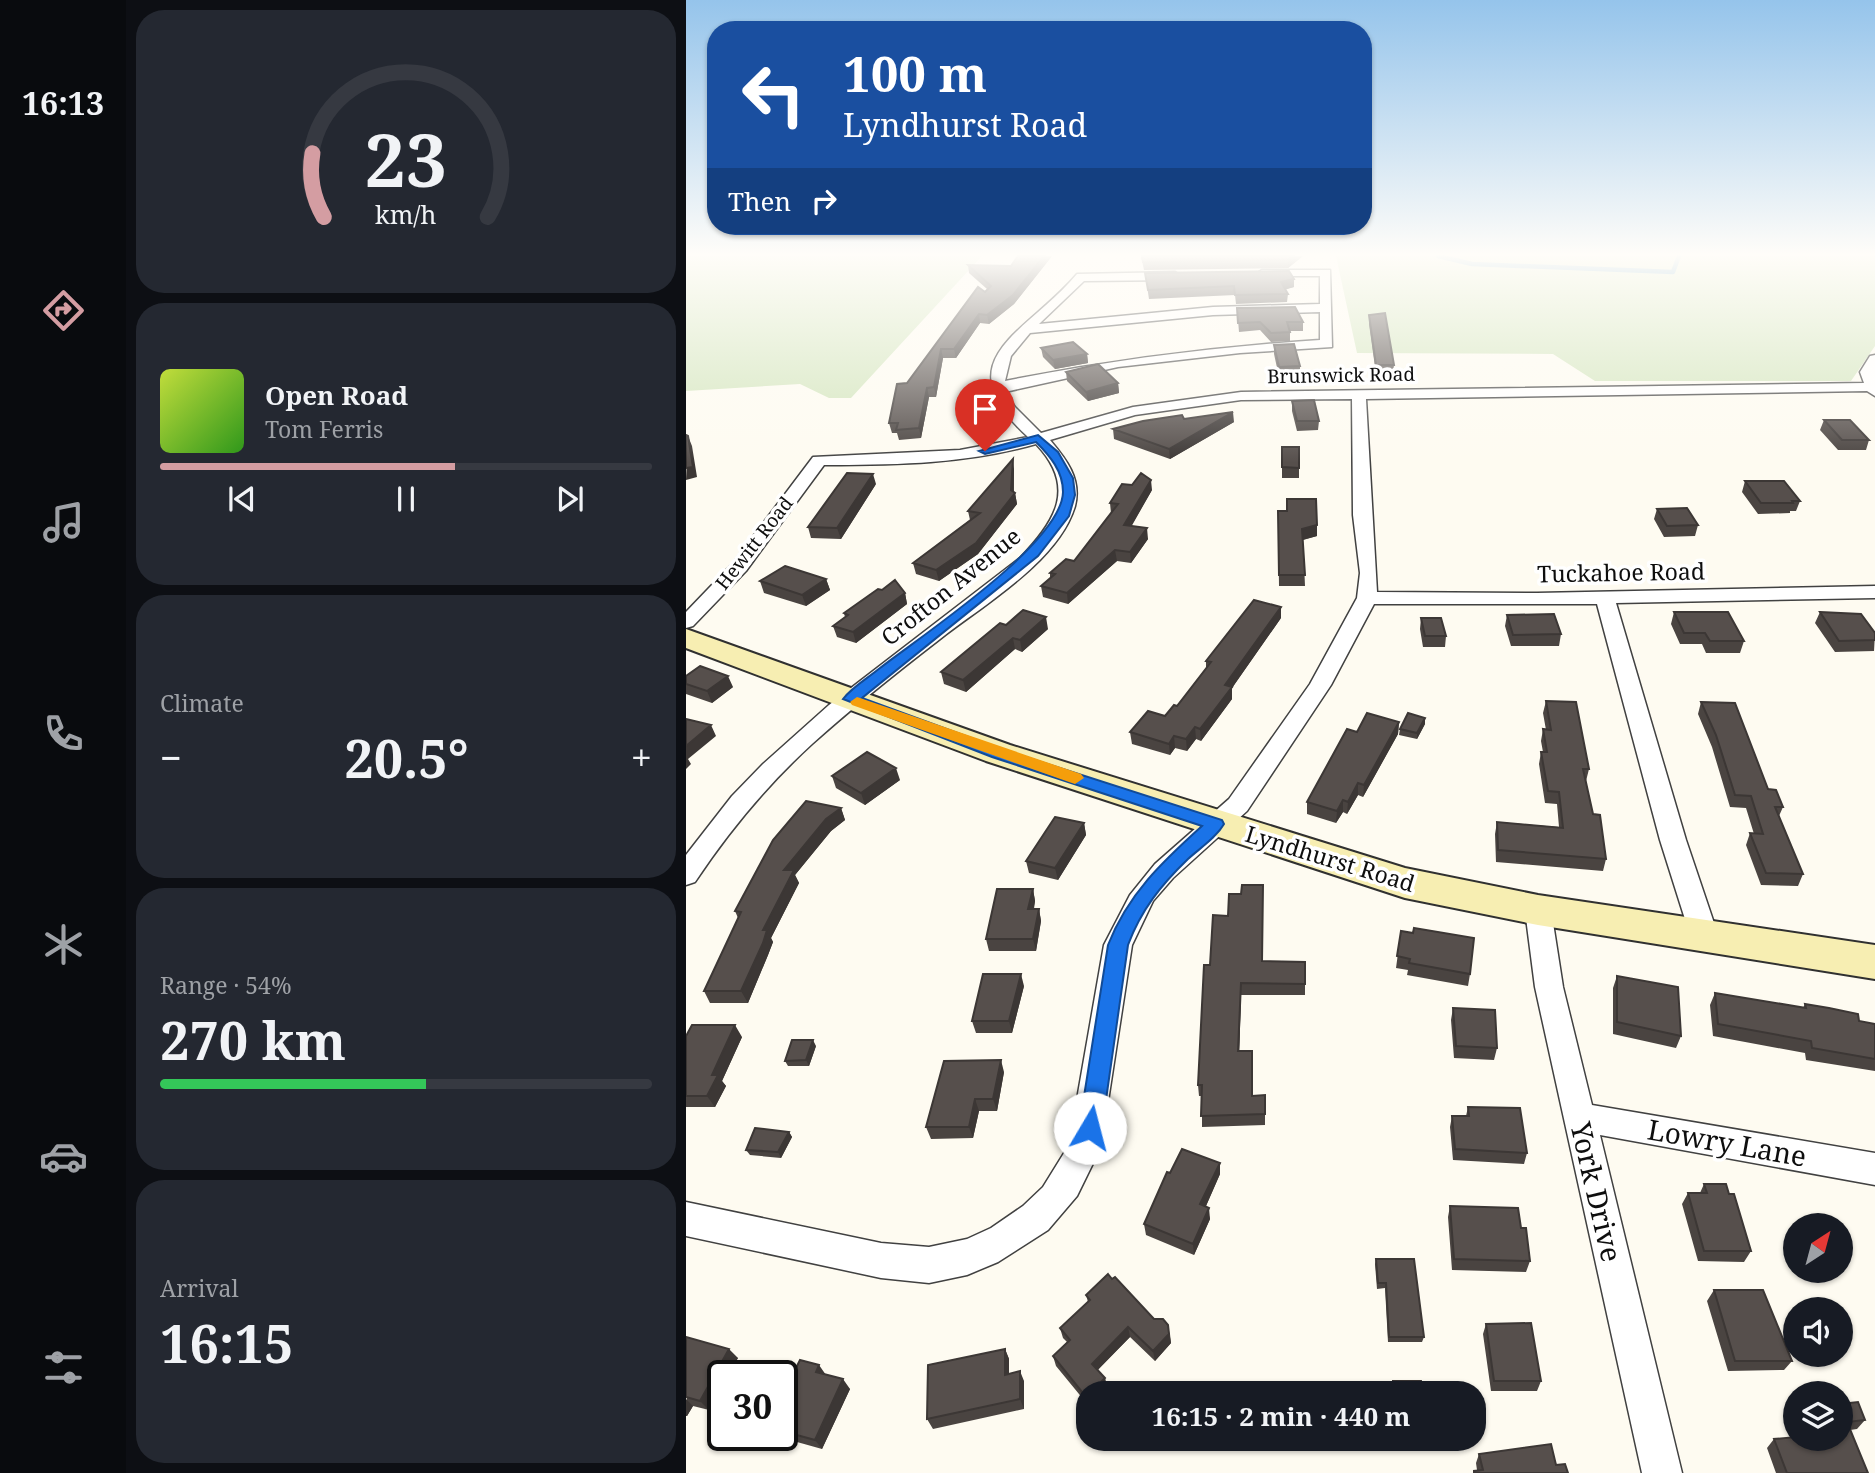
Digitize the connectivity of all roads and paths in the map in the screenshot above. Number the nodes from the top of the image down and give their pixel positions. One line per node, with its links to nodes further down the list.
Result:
1 (1033, 325): 4 (street)
2 (1072, 325): 4 (street)
3 (1327, 325): 6 (street)
4 (1028, 329): 6 (street)
5 (1875, 359): 7 (street)
6 (998, 387): 9 (street, Crofton Avenue)
7 (1873, 389): 8 (street, Brunswick Road)
8 (1359, 394): 9 (street, Brunswick Road); 12 (street)
9 (1038, 438): 10 (street, Brunswick Road); 16 (street, Crofton Avenue)
10 (819, 460): 14 (street, Hewitt Road)
11 (1875, 592): 13 (street, Tuckahoe Road)
12 (1367, 598): 13 (street, Tuckahoe Road); 17 (street)
13 (1605, 598): 20 (street)
14 (686, 622)
15 (686, 638): 16 (main road, Lyndhurst Road)
16 (850, 699): 17 (main road, Lyndhurst Road); 18 (street, Crofton Avenue)
17 (1215, 824): 19 (main road, Lyndhurst Road); 24 (street)
18 (686, 875)
19 (1538, 910): 20 (main road, Lyndhurst Road); 22 (street, York Drive)
20 (1704, 935): 21 (main road, Lyndhurst Road)
21 (1875, 962)
22 (1579, 1117): 23 (street, Lowry Lane); 25 (street, York Drive)
23 (1875, 1169)
24 (686, 1219)
25 (1662, 1473)

